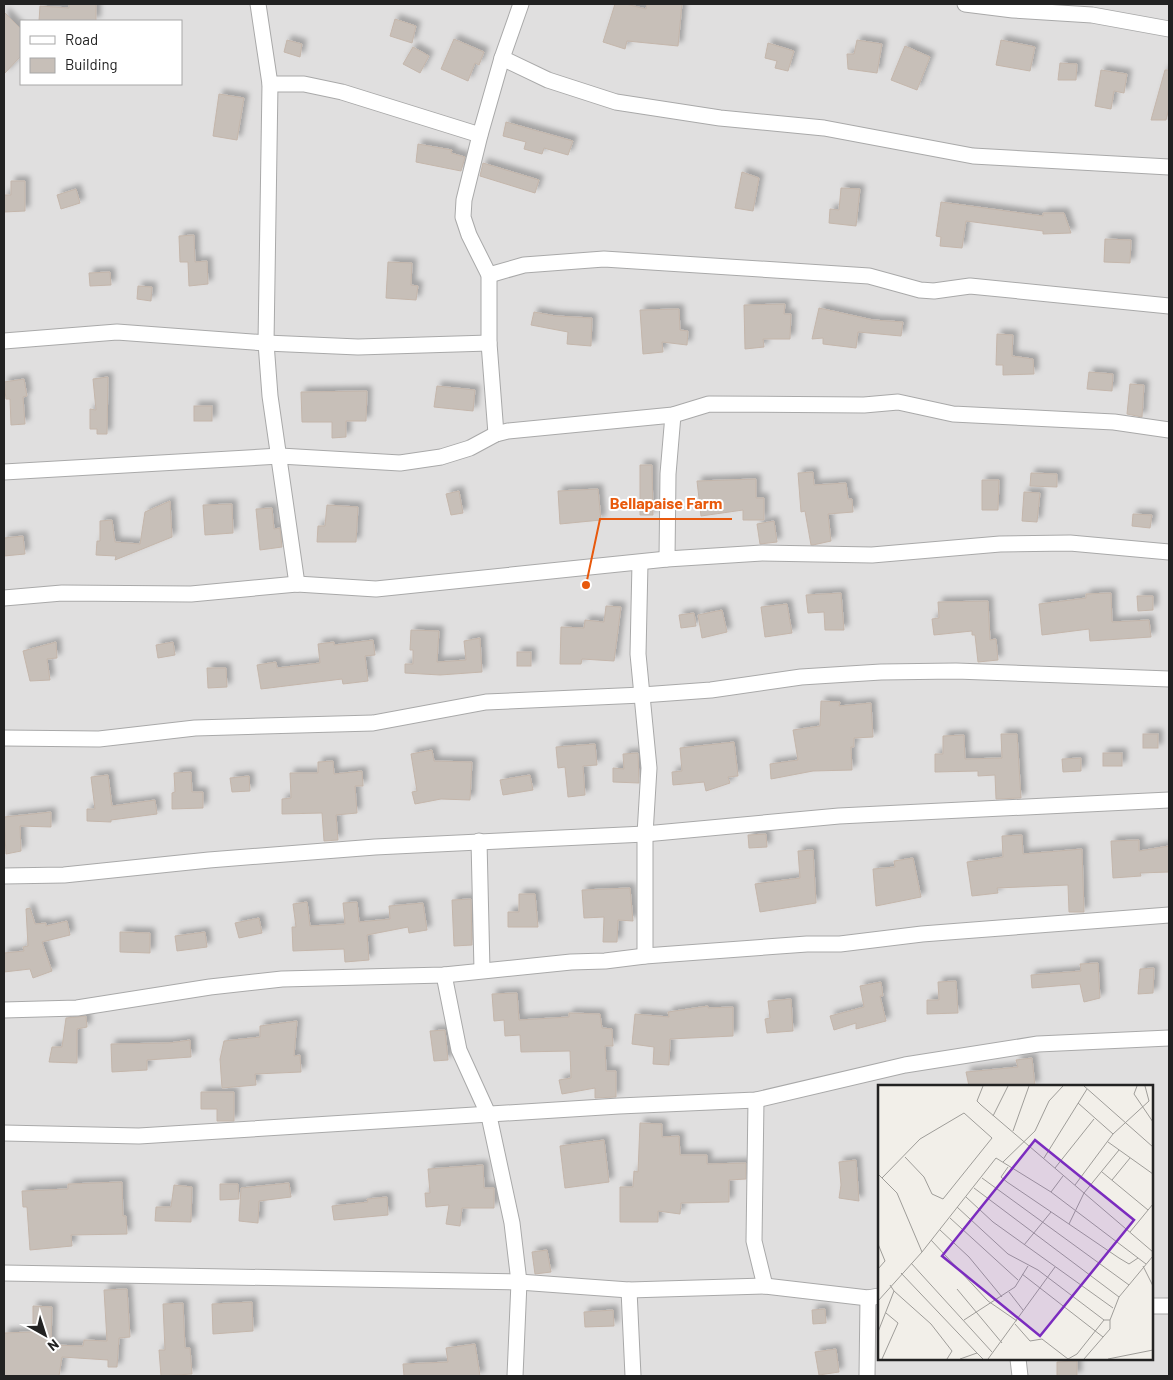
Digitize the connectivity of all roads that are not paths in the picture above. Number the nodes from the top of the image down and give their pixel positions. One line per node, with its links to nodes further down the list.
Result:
1 (258, 4): 6 (street)
2 (521, 4): 5 (street)
3 (965, 4): 4 (street)
4 (1169, 29)
5 (502, 58): 7 (street); 8 (street)
6 (270, 84): 7 (street); 12 (street)
7 (480, 135): 9 (street)
8 (1169, 167)
9 (489, 275): 10 (street); 13 (street)
10 (1169, 306)
11 (4, 341): 12 (street)
12 (266, 343): 13 (street); 17 (street)
13 (489, 343): 16 (street)
14 (673, 415): 15 (street); 16 (street); 20 (street)
15 (1169, 430)
16 (496, 434): 17 (street)
17 (280, 456): 18 (street); 22 (street)
18 (4, 472)
19 (1169, 552): 20 (street)
20 (667, 559): 21 (street)
21 (640, 563): 22 (street); 25 (street)
22 (297, 584): 23 (street)
23 (4, 598)
24 (1169, 679): 25 (street)
25 (642, 695): 26 (street); 28 (street)
26 (4, 738)
27 (1169, 800): 28 (street)
28 (645, 834): 29 (street); 32 (street)
29 (479, 841): 30 (street); 33 (street)
30 (4, 876)
31 (1169, 915): 32 (street)
32 (645, 956): 33 (street)
33 (482, 970): 34 (street)
34 (444, 975): 35 (street); 38 (street)
35 (4, 1010)
36 (1169, 1038): 37 (street)
37 (756, 1100): 38 (street); 42 (street)
38 (489, 1116): 39 (street); 41 (street)
39 (4, 1133)
40 (4, 1273): 41 (street)
41 (519, 1282): 43 (street); 48 (street)
42 (765, 1286): 43 (street); 44 (street)
43 (629, 1290): 49 (street)
44 (874, 1297): 50 (street)
45 (1153, 1306): 46 (street)
46 (1169, 1306)
47 (1018, 1360): 51 (street)
48 (515, 1376)
49 (632, 1376)
50 (867, 1376)
51 (1020, 1376)

